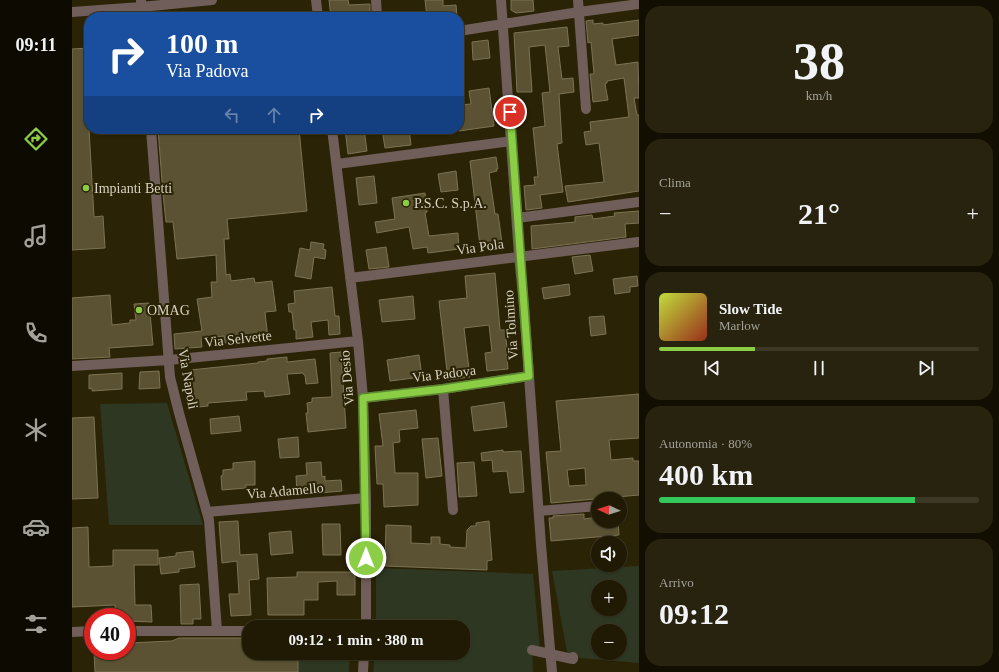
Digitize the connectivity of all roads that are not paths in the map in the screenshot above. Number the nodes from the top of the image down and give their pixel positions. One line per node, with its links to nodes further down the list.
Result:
1 (212, 0): 7 (street)
2 (316, 0): 9 (street)
3 (376, 0): 10 (street)
4 (501, 0): 12 (street, Via Tolmino)
5 (578, 0): 11 (street)
6 (639, 4): 11 (street)
7 (141, 8): 8 (street)
8 (72, 12)
9 (317, 12)
10 (377, 12)
11 (579, 12): 12 (street); 14 (street)
12 (503, 24): 13 (street); 17 (street, Via Tolmino)
13 (464, 30)
14 (586, 109)
15 (151, 134): 25 (street, Via Napoli)
16 (333, 134): 18 (street, Via Desio)
17 (512, 141): 18 (street); 20 (street, Via Tolmino)
18 (337, 164): 23 (street, Via Desio)
19 (639, 202): 20 (street)
20 (517, 218): 22 (street, Via Tolmino)
21 (638, 242): 22 (street, Via Pola)
22 (519, 256): 23 (street, Via Pola); 27 (street, Via Tolmino)
23 (350, 278): 24 (street, Via Desio)
24 (358, 341): 25 (street, Via Selvette); 29 (street, Via Desio)
25 (169, 360): 26 (street, Via Selvette); 34 (street, Via Napoli)
26 (72, 366)
27 (529, 376): 28 (street, Via Padova); 33 (street, Via Tolmino)
28 (443, 389): 29 (street, Via Padova); 32 (street)
29 (363, 398): 30 (street, Via Desio)
30 (366, 498): 34 (street, Via Adamello); 35 (street, Via Desio)
31 (591, 507): 33 (street)
32 (453, 510)
33 (539, 511): 42 (street, Via Tolmino)
34 (207, 512): 38 (street, Via Napoli)
35 (366, 620)
36 (84, 631): 40 (street)
37 (136, 631): 38 (street)
38 (217, 631): 39 (street)
39 (242, 631)
40 (72, 632)
41 (532, 650): 42 (street)
42 (551, 654): 43 (street); 46 (street, Via Tolmino)
43 (573, 657)
44 (364, 660): 45 (street)
45 (363, 672)
46 (552, 672)

